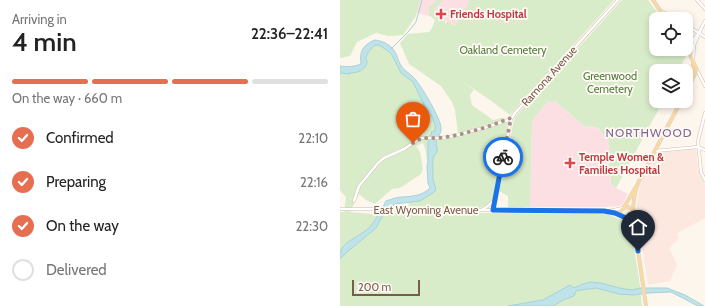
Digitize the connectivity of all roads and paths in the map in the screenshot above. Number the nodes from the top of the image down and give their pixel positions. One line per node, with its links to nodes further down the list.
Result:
1 (618, 0): 19 (street, Ramona Avenue)
2 (653, 0): 5 (main road)
3 (697, 0): 4 (street)
4 (705, 9)
5 (660, 10): 6 (street)
6 (664, 12)
7 (705, 21): 9 (street)
8 (693, 29): 9 (street)
9 (699, 33): 10 (street); 11 (street); 13 (street)
10 (705, 36)
11 (693, 41)
12 (690, 56): 13 (main road)
13 (693, 62): 14 (main road)
14 (697, 70): 15 (main road); 16 (street)
15 (693, 78)
16 (705, 86)
17 (677, 108): 22 (main road)
18 (705, 113): 20 (street)
19 (511, 118): 25 (street); 26 (street)
20 (698, 147): 21 (street); 22 (street); 23 (street)
21 (705, 150)
22 (655, 151): 24 (main road)
23 (705, 180)
24 (636, 187): 27 (main road); 31 (main road)
25 (495, 199): 29 (street); 30 (street)
26 (354, 201)
27 (624, 208): 31 (main road); 32 (street, East Wyoming Avenue); 34 (main road)
28 (340, 209): 29 (street, East Wyoming Avenue)
29 (482, 210): 30 (street, East Wyoming Avenue)
30 (493, 210): 32 (street, East Wyoming Avenue)
31 (633, 210): 33 (main road)
32 (609, 211): 34 (street, East Wyoming Avenue)
33 (633, 215): 34 (main road); 35 (main road)
34 (624, 218): 35 (main road)
35 (635, 229): 36 (main road)
36 (646, 306)

